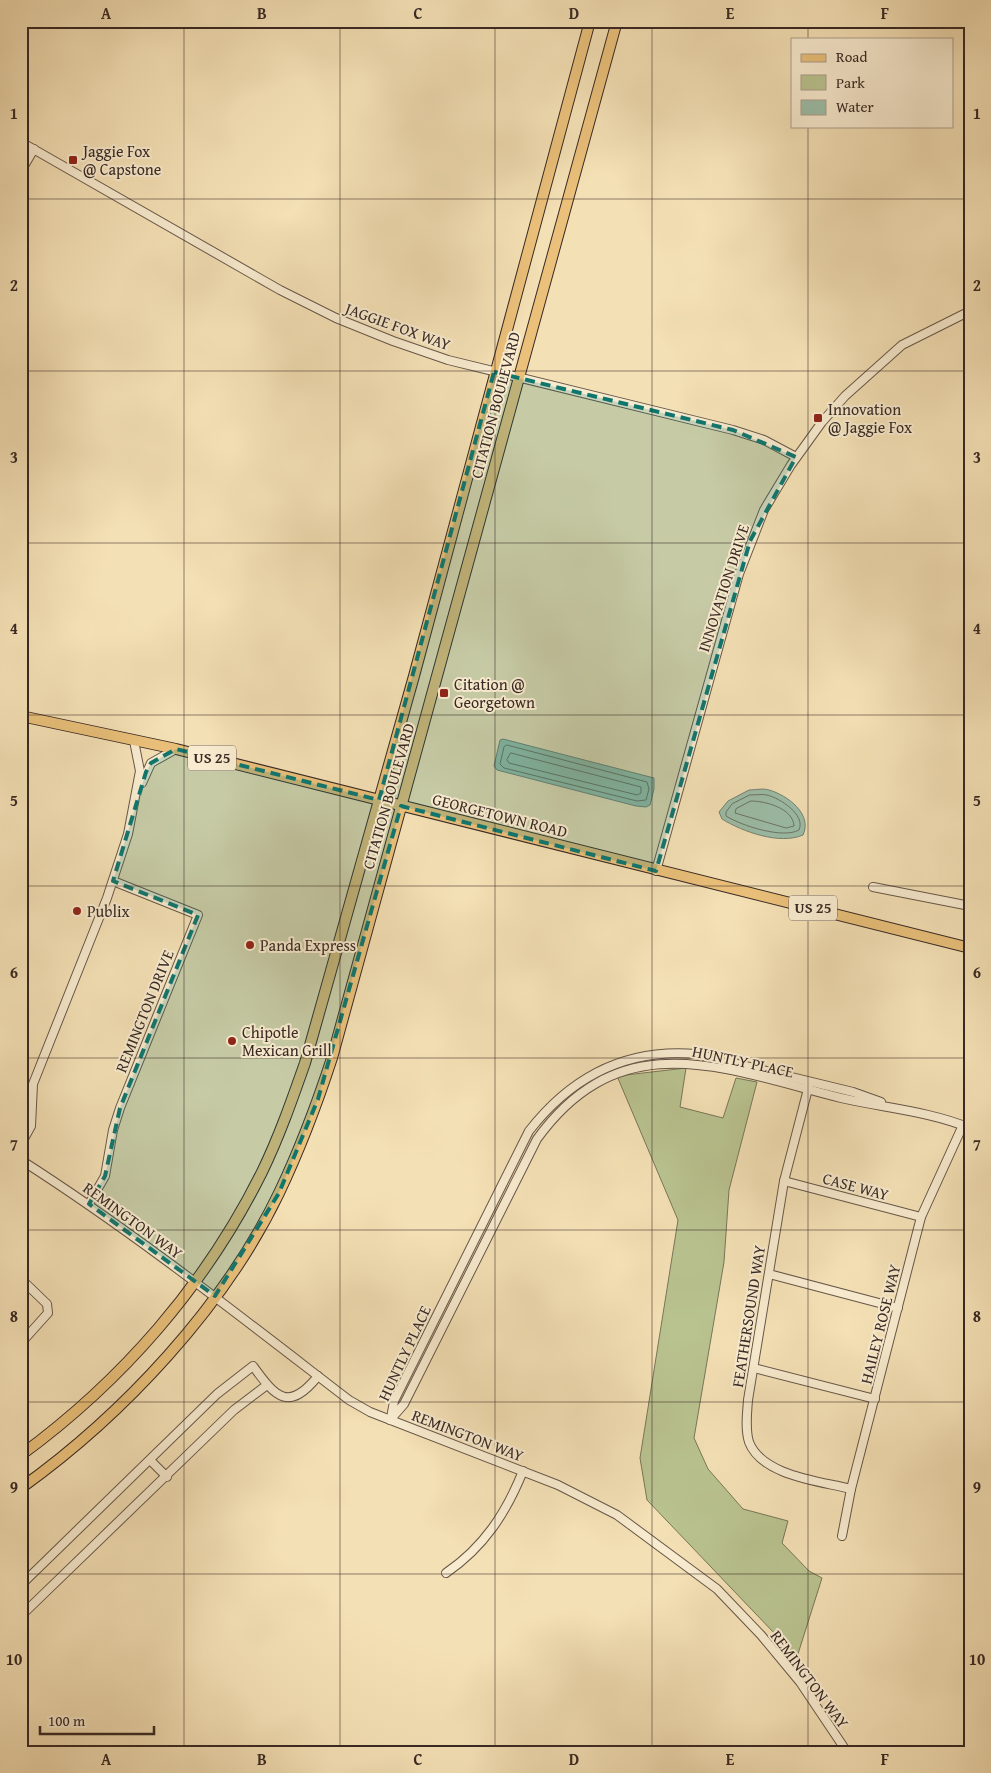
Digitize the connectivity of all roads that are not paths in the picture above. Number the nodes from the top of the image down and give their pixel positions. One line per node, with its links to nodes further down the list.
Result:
1 (590, 21): 7 (main road, CITATION BOULEVARD)
2 (617, 21): 8 (main road, CITATION BOULEVARD)
3 (21, 142): 4 (street, JAGGIE FOX WAY)
4 (34, 149): 5 (street); 7 (street, JAGGIE FOX WAY)
5 (21, 170)
6 (970, 311): 9 (street, INNOVATION DRIVE)
7 (494, 372): 8 (street, JAGGIE FOX WAY); 14 (main road, CITATION BOULEVARD)
8 (519, 378): 9 (street, JAGGIE FOX WAY); 15 (main road, CITATION BOULEVARD)
9 (796, 457): 16 (street, INNOVATION DRIVE)
10 (21, 716): 11 (main road, GEORGETOWN ROAD / US 25)
11 (134, 741): 12 (main road, GEORGETOWN ROAD / US 25); 13 (street)
12 (176, 749): 13 (street); 14 (main road, GEORGETOWN ROAD / US 25)
13 (136, 798): 17 (street)
14 (379, 800): 15 (main road, GEORGETOWN ROAD / US 25); 30 (main road, CITATION BOULEVARD)
15 (401, 806): 16 (main road, GEORGETOWN ROAD / US 25); 31 (main road, CITATION BOULEVARD)
16 (656, 871): 20 (main road, GEORGETOWN ROAD / US 25)
17 (113, 881): 23 (street); 26 (street, REMINGTON DRIVE)
18 (873, 887): 19 (street)
19 (970, 906)
20 (970, 948)
21 (809, 1085): 22 (street, HUNTLY PLACE); 25 (street, FEATHERSOUND WAY); 38 (street, HUNTLY PLACE)
22 (966, 1127): 27 (street, HAILEY ROSE WAY)
23 (21, 1144)
24 (21, 1160): 26 (street, REMINGTON WAY)
25 (784, 1181): 27 (street, CASE WAY); 28 (street, FEATHERSOUND WAY)
26 (89, 1204): 30 (street, REMINGTON WAY)
27 (922, 1217): 32 (street, HAILEY ROSE WAY)
28 (769, 1274): 32 (street); 34 (street, FEATHERSOUND WAY)
29 (21, 1279): 33 (street)
30 (195, 1283): 31 (street, REMINGTON WAY); 39 (main road, CITATION BOULEVARD)
31 (215, 1296): 35 (street, REMINGTON WAY); 43 (main road, CITATION BOULEVARD)
32 (898, 1308): 37 (street, HAILEY ROSE WAY)
33 (21, 1343)
34 (754, 1368): 37 (street); 44 (street, FEATHERSOUND WAY)
35 (318, 1376): 36 (street); 38 (street, REMINGTON WAY)
36 (267, 1385): 40 (street); 42 (street)
37 (875, 1399): 44 (street, HAILEY ROSE WAY)
38 (390, 1420): 41 (street, REMINGTON WAY)
39 (21, 1456)
40 (150, 1460): 42 (street); 47 (street)
41 (523, 1471): 46 (street); 49 (street, REMINGTON WAY)
42 (167, 1477): 48 (street)
43 (21, 1488)
44 (851, 1489): 45 (street, HAILEY ROSE WAY)
45 (842, 1536)
46 (446, 1572)
47 (21, 1585)
48 (21, 1611)
49 (846, 1752)

